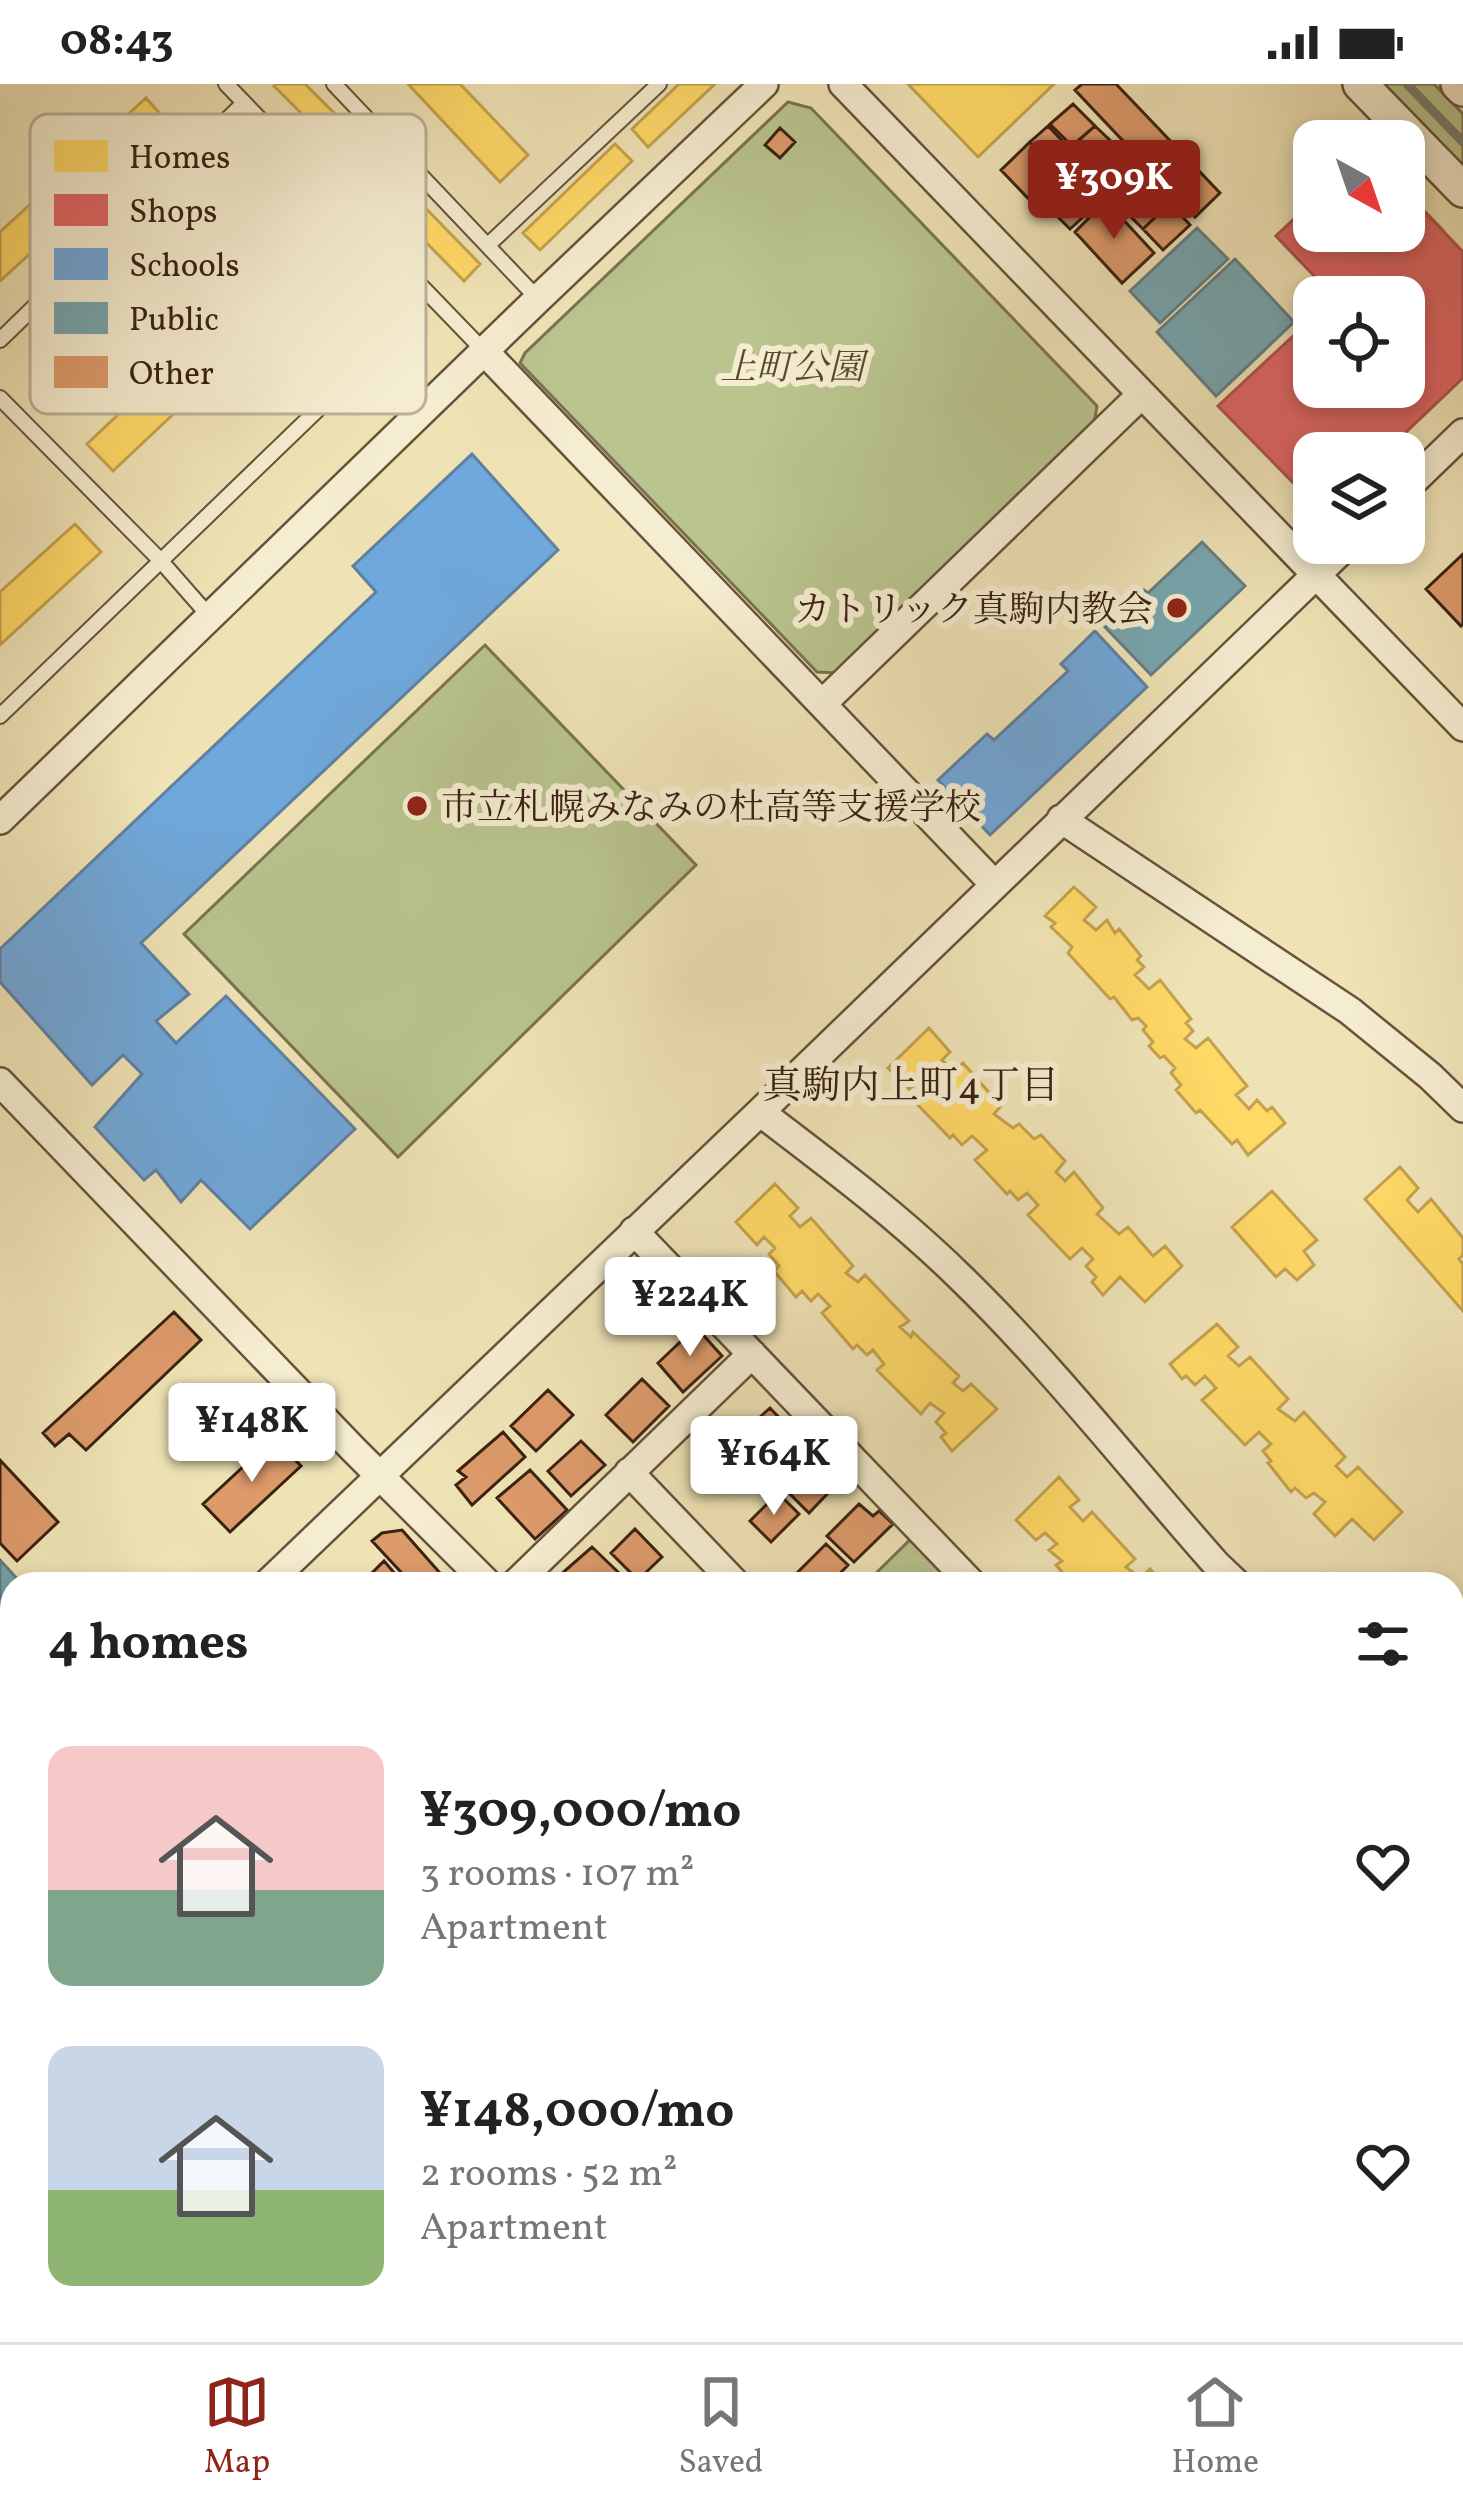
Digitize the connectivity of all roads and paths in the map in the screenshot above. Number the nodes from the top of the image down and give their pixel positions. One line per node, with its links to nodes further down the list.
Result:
1 (226, 84): 7 (lane)
2 (334, 84): 10 (lane)
3 (659, 84): 13 (lane)
4 (764, 84): 15 (street)
5 (844, 84): 19 (street)
6 (1360, 84): 12 (street)
7 (244, 103): 8 (lane); 9 (lane)
8 (233, 114)
9 (255, 114)
10 (363, 114)
11 (426, 180): 13 (lane)
12 (1463, 190)
13 (488, 245): 15 (lane)
14 (426, 291): 18 (lane)
15 (538, 299): 18 (street)
16 (30, 311): 17 (lane)
17 (0, 340)
18 (484, 351): 21 (street); 30 (street)
19 (1141, 395): 28 (street); 30 (street)
20 (0, 398): 26 (lane)
21 (426, 408)
22 (313, 414): 26 (lane)
23 (418, 416): 29 (street)
24 (1463, 433): 25 (street)
25 (1425, 470)
26 (160, 560): 29 (lane); 31 (lane)
27 (1326, 564): 28 (street)
28 (1316, 574): 32 (street); 33 (street)
29 (210, 617): 34 (street)
30 (822, 704): 35 (street)
31 (0, 716)
32 (1463, 727)
33 (1061, 819): 35 (street); 37 (street)
34 (0, 820)
35 (994, 884): 38 (street)
36 (0, 1082): 42 (street)
37 (1463, 1108)
38 (760, 1112): 39 (street); 48 (street)
39 (634, 1231): 40 (street); 42 (street)
40 (752, 1354): 41 (street); 47 (street)
41 (629, 1472): 45 (street); 46 (street)
42 (380, 1476): 43 (street); 44 (street)
43 (280, 1572)
44 (476, 1572)
45 (526, 1572)
46 (725, 1572)
47 (961, 1572)
48 (1224, 1572)

